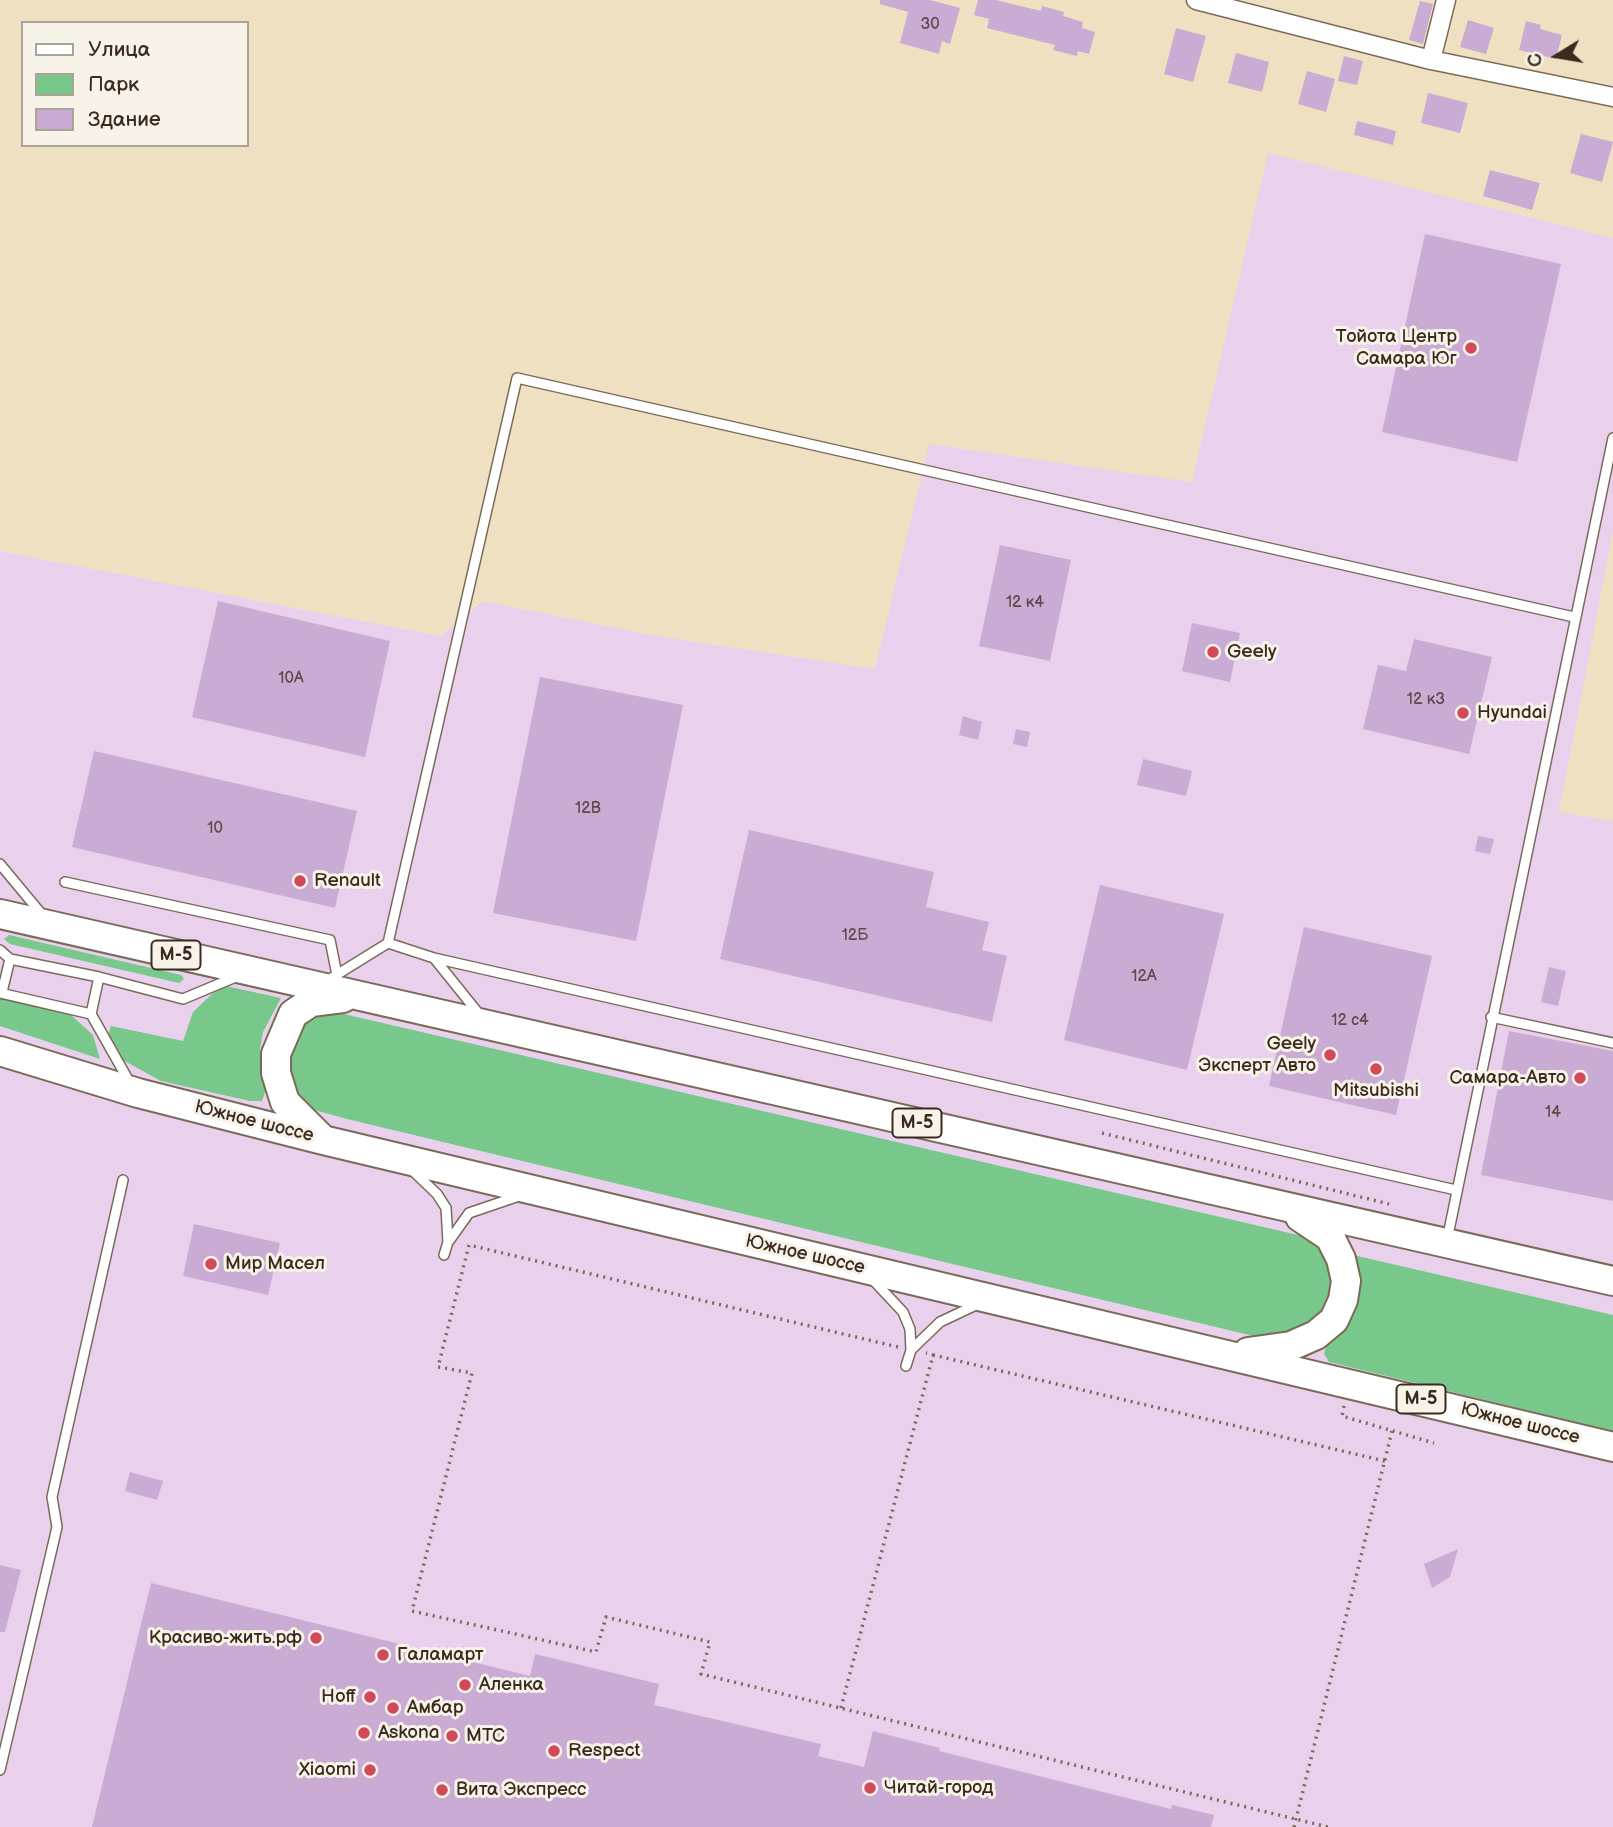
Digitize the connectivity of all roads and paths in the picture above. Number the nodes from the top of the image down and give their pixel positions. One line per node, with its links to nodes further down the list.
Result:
1 (1196, 0): 3 (street)
2 (1446, 0): 3 (street)
3 (1430, 60): 4 (street)
4 (1613, 97)
5 (1613, 438): 6 (lane)
6 (1574, 617): 11 (lane); 20 (lane)
7 (0, 864): 10 (lane)
8 (65, 882): 17 (lane)
9 (0, 914): 10 (main road, М-5)
10 (52, 926): 15 (main road, М-5)
11 (388, 943): 13 (lane); 17 (lane)
12 (0, 950): 14 (lane)
13 (434, 958): 21 (lane); 29 (lane)
14 (10, 959): 16 (lane); 18 (lane)
15 (247, 972): 16 (lane); 17 (main road, М-5)
16 (99, 977): 19 (lane)
17 (334, 986): 21 (main road, М-5); 26 (main road)
18 (1, 993): 19 (lane)
19 (91, 1014): 24 (lane)
20 (1491, 1017): 22 (lane); 29 (lane)
21 (488, 1027): 32 (main road, М-5)
22 (1613, 1043)
23 (0, 1051): 24 (main road, Южное шоссе / М-5)
24 (138, 1093): 26 (main road, Южное шоссе / М-5)
25 (1102, 1133): 31 (path)
26 (323, 1140): 27 (main road, Южное шоссе / М-5)
27 (393, 1156): 30 (main road, Южное шоссе / М-5); 33 (lane)
28 (123, 1180): 49 (lane)
29 (1456, 1190): 34 (lane)
30 (552, 1194): 33 (lane); 36 (main road, Южное шоссе / М-5)
31 (1389, 1204)
32 (1287, 1209): 34 (main road, М-5); 40 (main road)
33 (448, 1242): 35 (lane)
34 (1447, 1242): 37 (main road, М-5)
35 (444, 1255)
36 (862, 1268): 38 (main road, Южное шоссе / М-5); 39 (lane)
37 (1613, 1281)
38 (991, 1298): 39 (lane); 40 (main road, Южное шоссе / М-5)
39 (911, 1350): 41 (path); 42 (lane); 48 (path)
40 (1228, 1353): 46 (main road, Южное шоссе / М-5)
41 (933, 1355): 47 (path); 48 (path)
42 (906, 1366)
43 (1344, 1406): 44 (path)
44 (1392, 1431): 45 (path); 47 (path)
45 (1434, 1443)
46 (1613, 1447)
47 (1385, 1461): 50 (path)
48 (841, 1708): 50 (path)
49 (0, 1770)
50 (1296, 1819): 51 (path); 52 (path)
51 (1294, 1827)
52 (1328, 1827)

